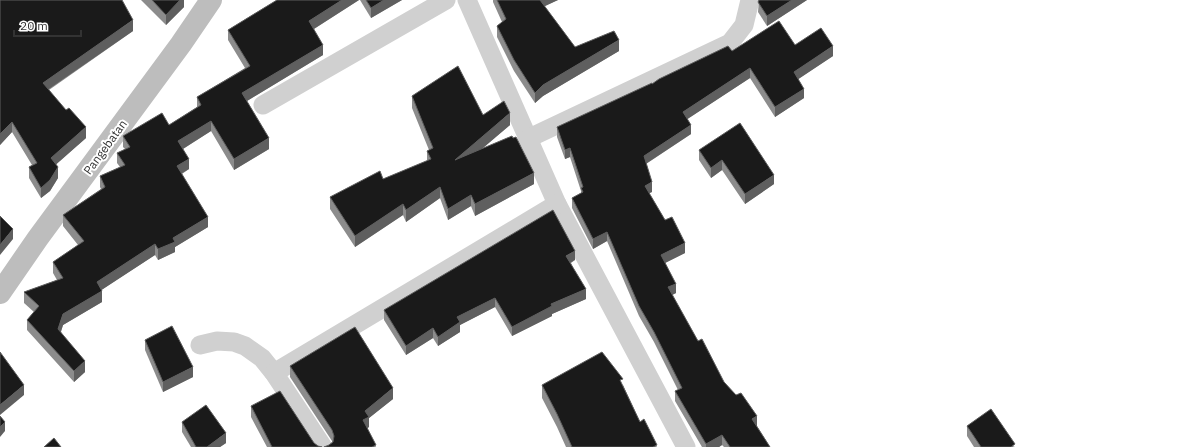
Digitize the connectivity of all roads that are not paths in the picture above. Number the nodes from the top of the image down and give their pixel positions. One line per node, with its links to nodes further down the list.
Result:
1 (211, 0): 8 (street, Pangebatan)
2 (446, 0): 5 (street)
3 (467, 0): 6 (street)
4 (750, 0): 6 (street)
5 (263, 106)
6 (527, 139): 7 (street)
7 (556, 204): 10 (street); 12 (street)
8 (0, 293)
9 (200, 345): 10 (street)
10 (274, 373): 11 (street)
11 (323, 447)
12 (686, 447)

